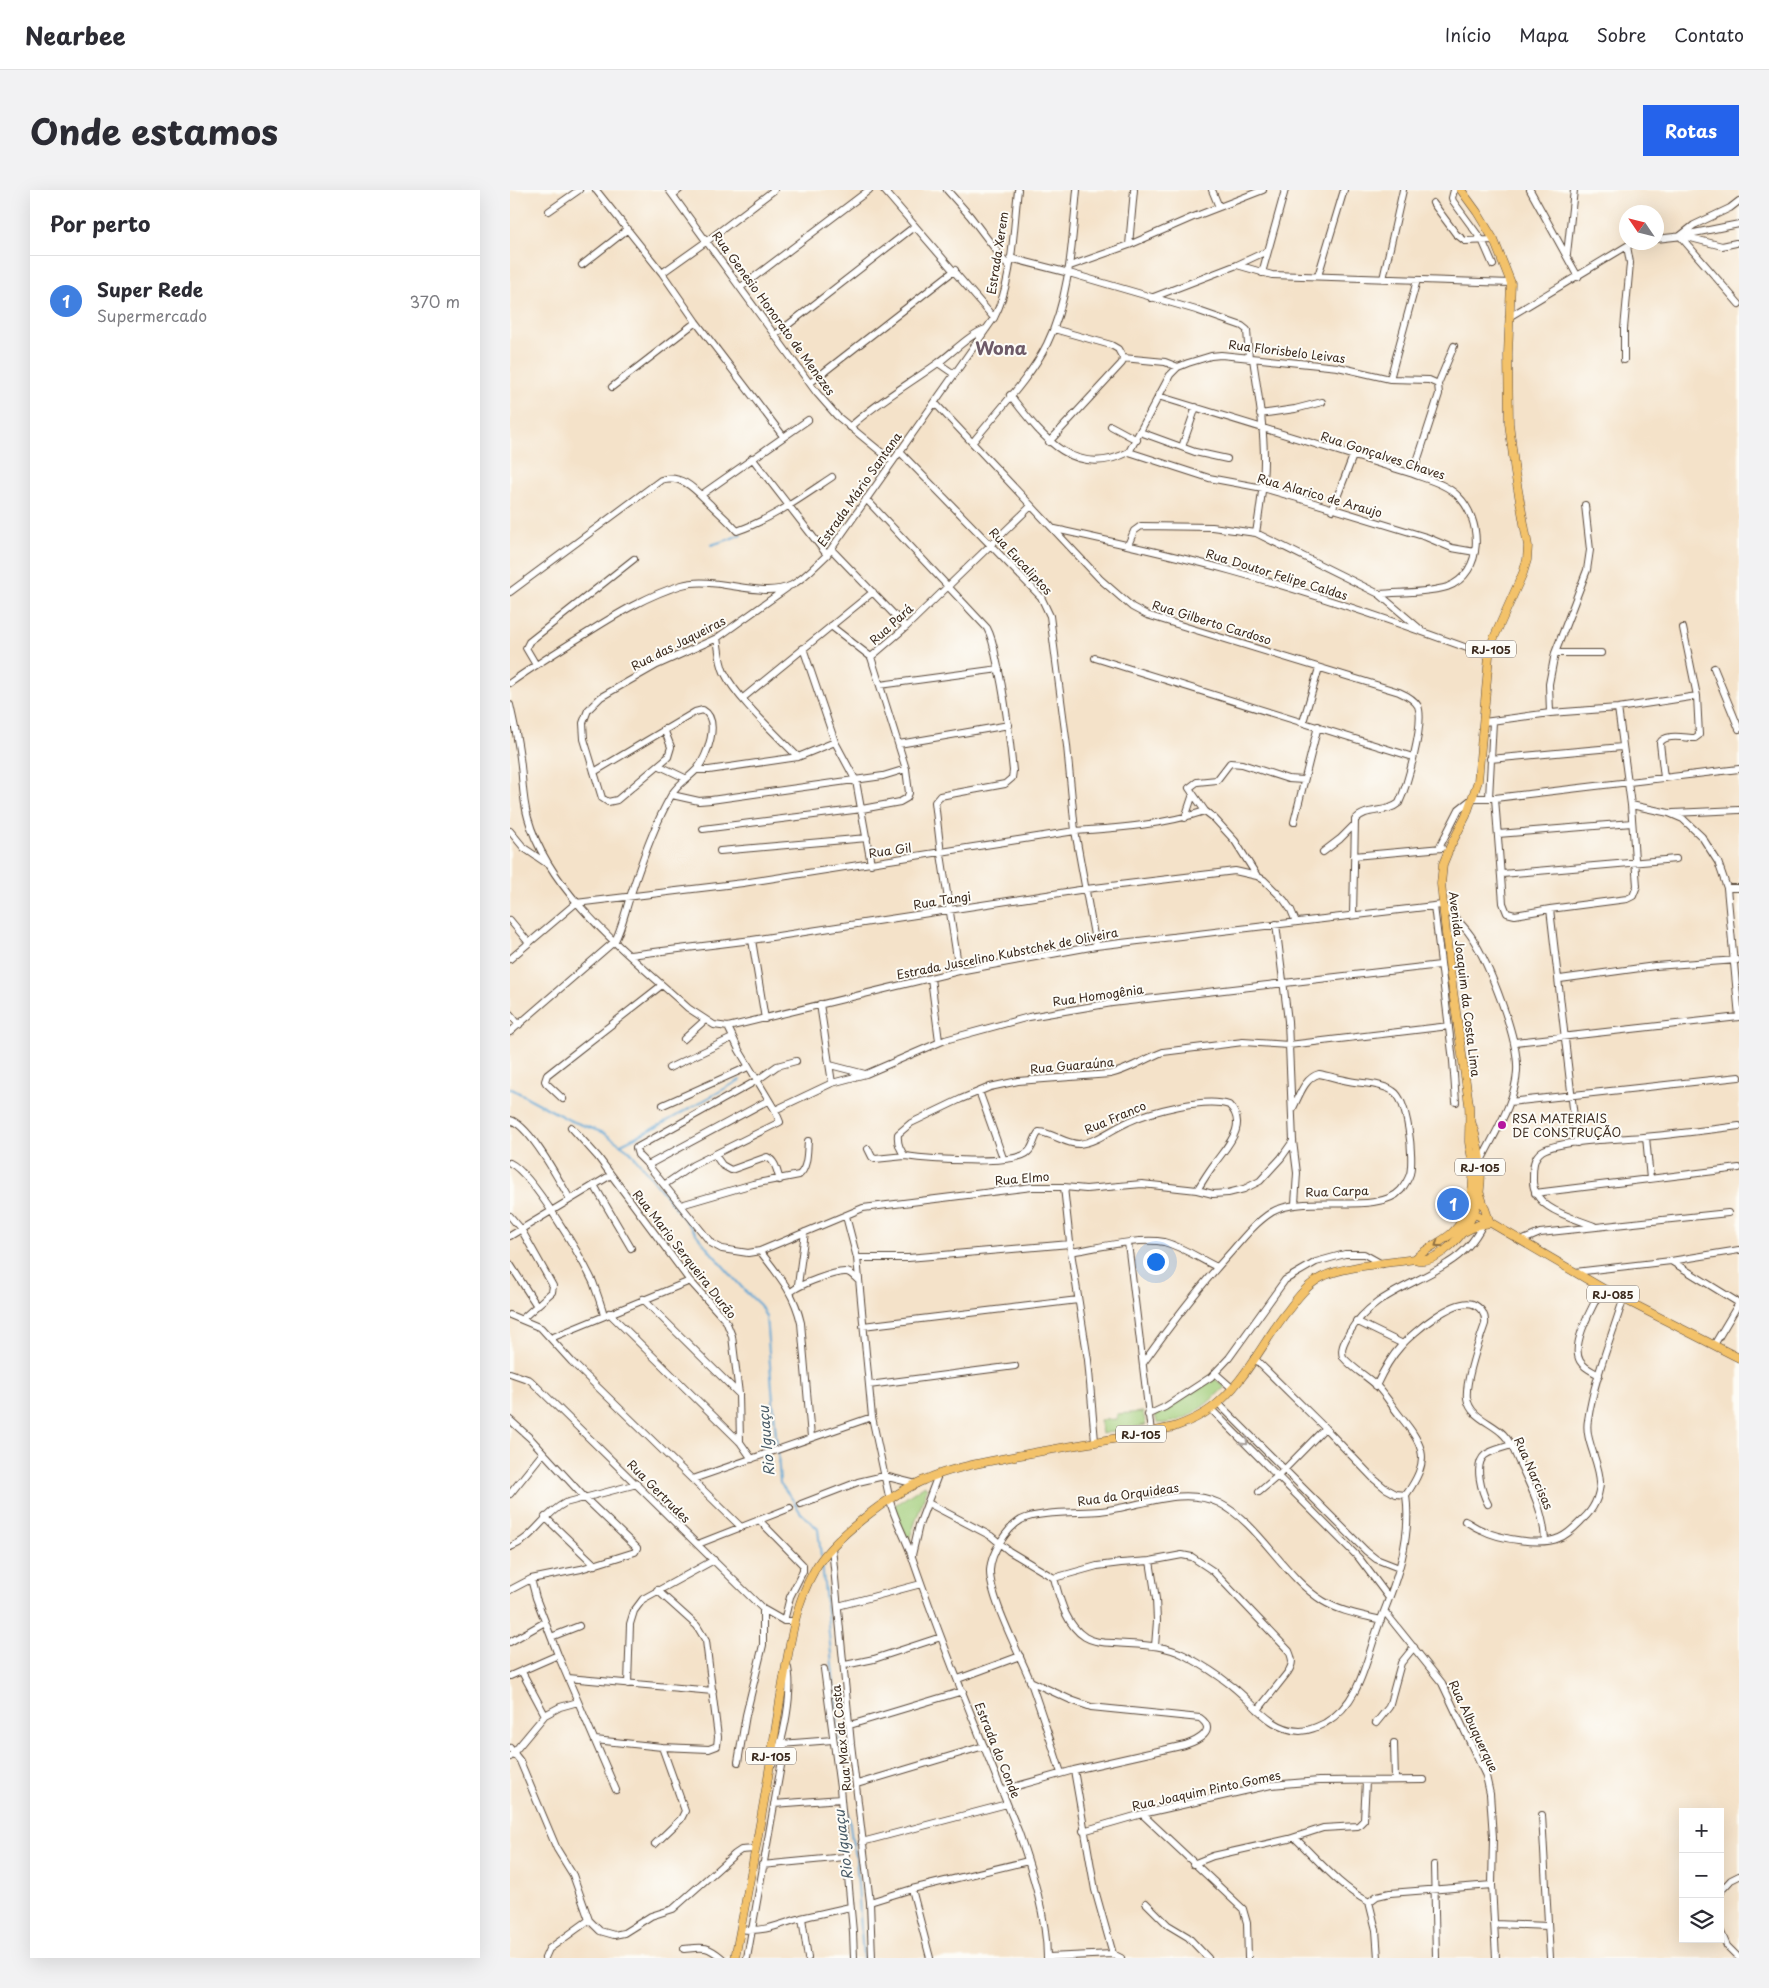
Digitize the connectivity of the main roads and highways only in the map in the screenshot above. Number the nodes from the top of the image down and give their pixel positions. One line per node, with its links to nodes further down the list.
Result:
1 (1461, 190): 2 (main road, Avenida Joaquim da Costa Lima / RJ-105)
2 (1471, 1121): 3 (main road, Avenida Joaquim da Costa Lima / RJ-105); 4 (main road, Avenida Joaquim da Costa Lima / RJ-105)
3 (1479, 1193): 5 (main road, Avenida Joaquim da Costa Lima / RJ-105); 7 (main road)
4 (1470, 1197): 5 (main road); 6 (main road, Avenida Joaquim da Costa Lima / RJ-105)
5 (1474, 1213): 6 (main road); 7 (main road, RJ-085); 8 (main road, Avenida Joaquim da Costa Lima / RJ-105)
6 (1460, 1222): 9 (main road, Avenida Joaquim da Costa Lima / RJ-105, one-way to 9)
7 (1487, 1224): 8 (main road); 10 (main road, RJ-085)
8 (1463, 1232): 9 (main road, Avenida Joaquim da Costa Lima / RJ-105)
9 (1415, 1259): 11 (main road, Avenida Joaquim da Costa Lima / RJ-105)
10 (1739, 1358)
11 (736, 1955)

